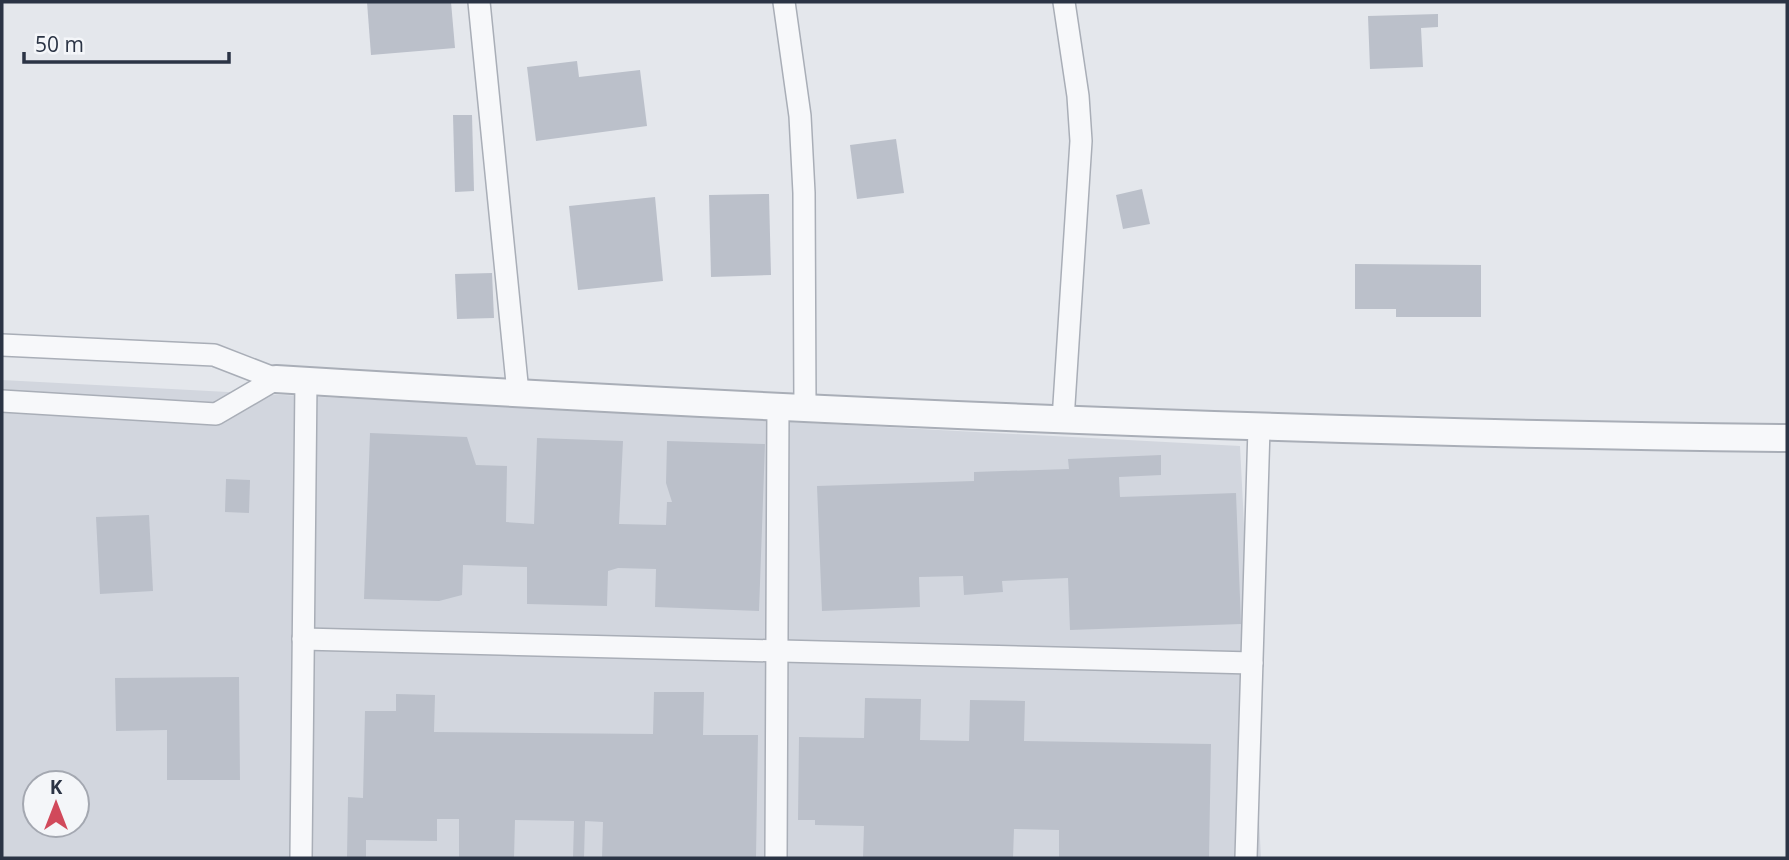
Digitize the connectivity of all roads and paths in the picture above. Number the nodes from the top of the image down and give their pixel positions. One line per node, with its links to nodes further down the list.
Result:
1 (479, 2): 7 (street)
2 (784, 2): 10 (street)
3 (1064, 2): 11 (street)
4 (2, 345): 5 (street)
5 (276, 379): 6 (street); 8 (street)
6 (306, 381): 7 (street); 14 (street)
7 (518, 393): 9 (street)
8 (2, 401)
9 (778, 405): 10 (street); 15 (street)
10 (805, 406): 11 (street)
11 (1063, 420): 12 (street)
12 (1259, 428): 13 (street); 16 (street)
13 (1787, 438)
14 (303, 639): 15 (street); 17 (street)
15 (778, 651): 16 (street); 18 (street)
16 (1252, 663): 19 (street)
17 (300, 858)
18 (776, 858)
19 (1246, 858)

